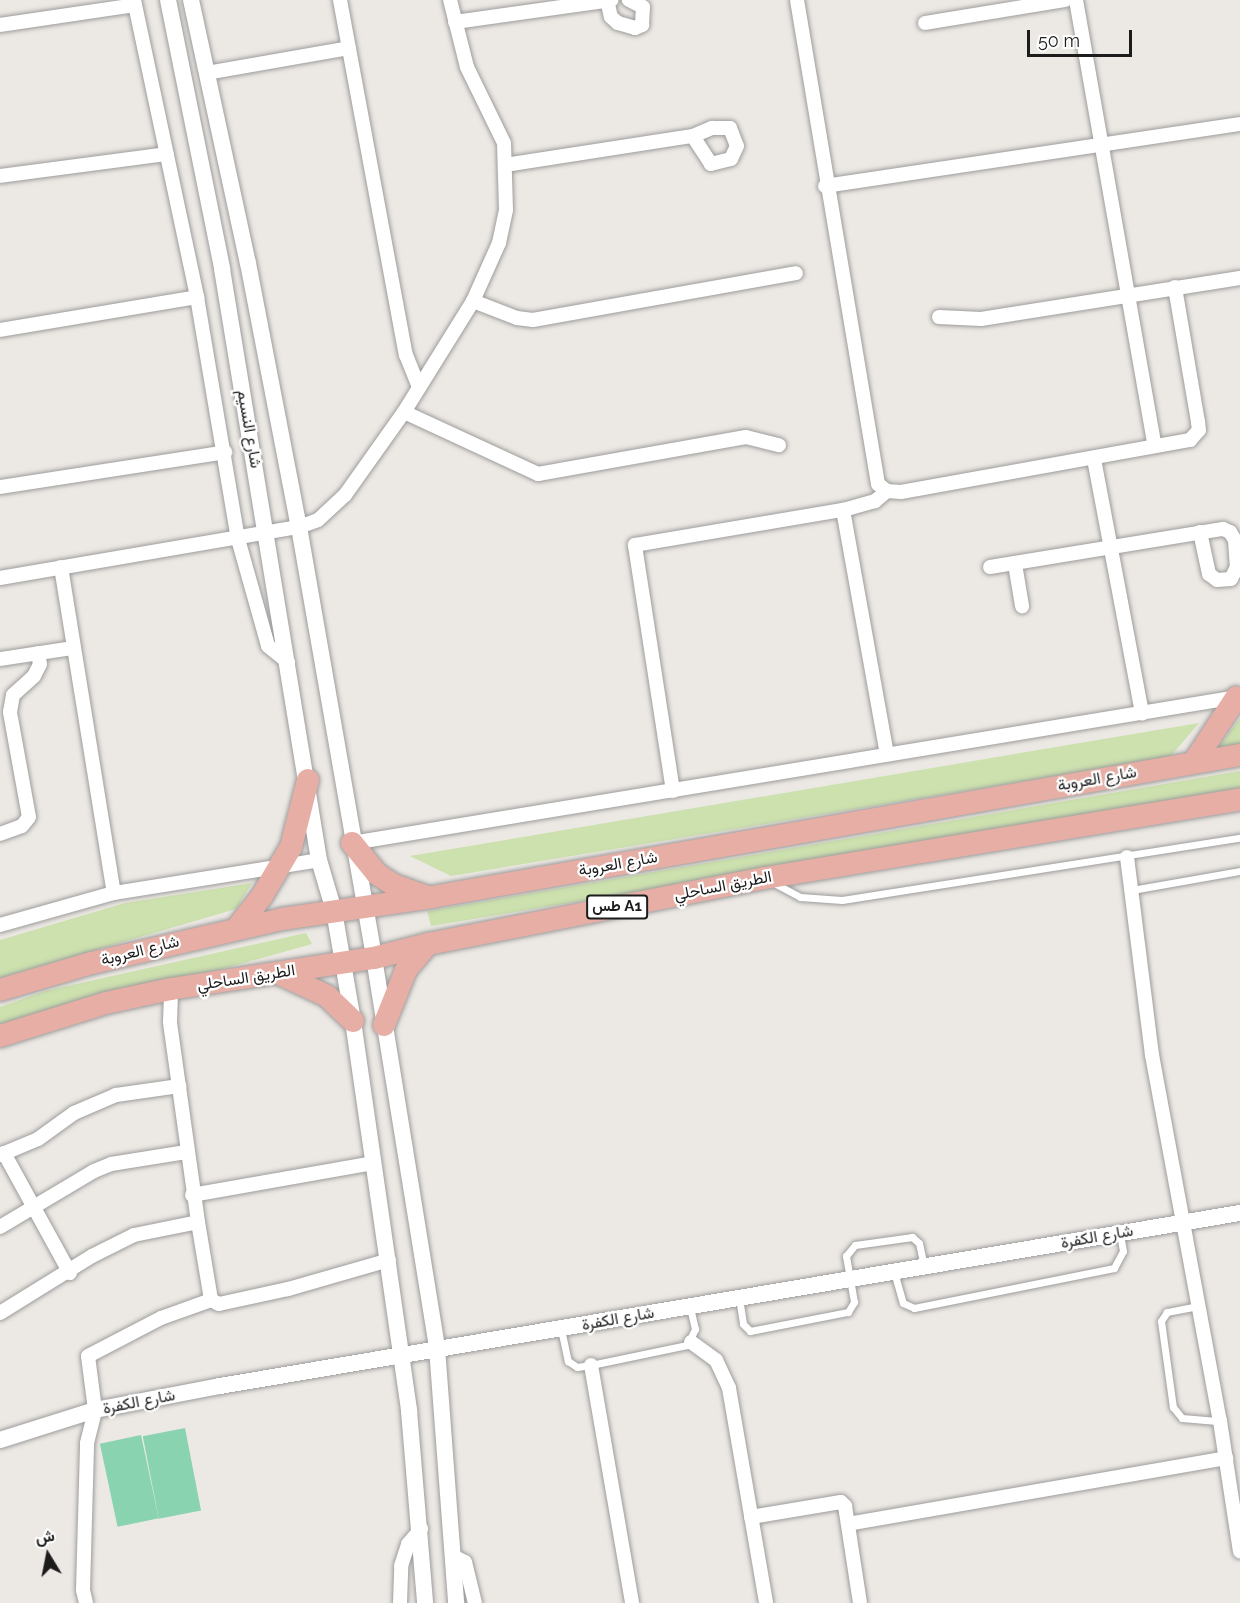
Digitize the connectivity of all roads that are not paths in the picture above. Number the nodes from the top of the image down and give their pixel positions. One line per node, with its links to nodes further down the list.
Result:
1 (168, 0): 42 (street, شارع النسيم)
2 (191, 0): 15 (street, شارع النسيم)
3 (340, 0): 14 (street)
4 (450, 0): 11 (street)
5 (609, 0): 6 (street); 11 (street)
6 (629, 0)
7 (797, 0): 22 (street)
8 (1065, 0): 12 (street)
9 (1076, 0): 18 (street)
10 (135, 2): 13 (street); 19 (street)
11 (455, 22): 20 (street)
12 (925, 23)
13 (0, 25)
14 (349, 48): 15 (street); 31 (street)
15 (207, 73): 40 (street, شارع النسيم)
16 (1240, 124): 18 (street)
17 (693, 136): 20 (street)
18 (1103, 143): 22 (street); 26 (street)
19 (167, 154): 21 (street); 27 (street)
20 (505, 165): 28 (street)
21 (0, 176)
22 (825, 186): 38 (street)
23 (796, 273): 28 (street)
24 (1240, 278): 25 (street)
25 (1175, 286): 26 (street); 34 (street)
26 (1130, 293): 29 (street); 34 (street)
27 (197, 297): 30 (street); 35 (street)
28 (473, 301): 31 (street)
29 (939, 317)
30 (0, 330)
31 (419, 388): 32 (street)
32 (404, 412): 33 (street); 40 (street)
33 (778, 445)
34 (1155, 447): 36 (street)
35 (225, 452): 37 (street); 43 (street)
36 (1094, 459): 38 (street); 44 (street)
37 (0, 487)
38 (887, 491): 39 (street)
39 (843, 510): 56 (street); 60 (street)
40 (299, 527): 42 (street); 64 (street, شارع النسيم)
41 (1200, 532): 44 (street)
42 (267, 533): 43 (street); 53 (street, شارع النسيم)
43 (238, 539): 46 (street); 53 (street)
44 (1110, 548): 45 (street); 55 (street)
45 (1015, 564): 47 (street); 49 (street)
46 (61, 567): 48 (street); 50 (street)
47 (990, 567)
48 (0, 578)
49 (1022, 606)
50 (73, 648): 51 (street); 71 (street)
51 (38, 653): 52 (street); 62 (street)
52 (0, 659)
53 (288, 662): 59 (street, شارع النسيم)
54 (1238, 698): 55 (street); 58 (highway)
55 (1142, 714): 56 (street)
56 (887, 754): 60 (street)
57 (1240, 755): 58 (highway, شارع العروبة)
58 (1194, 762): 72 (highway, شارع العروبة)
59 (308, 780): 66 (street, شارع النسيم); 67 (highway)
60 (673, 791): 64 (street)
61 (1240, 799): 69 (highway, الطريق الساحلي / طس A1)
62 (0, 834)
63 (1240, 838): 65 (lane)
64 (352, 843): 72 (highway); 73 (street, شارع النسيم)
65 (1127, 857): 69 (lane); 70 (street)
66 (318, 860): 67 (street); 74 (street, شارع النسيم)
67 (281, 866): 71 (street); 76 (highway)
68 (1240, 871): 70 (lane)
69 (765, 878): 77 (highway, الطريق الساحلي / طس A1)
70 (1132, 890): 94 (street)
71 (114, 893): 75 (street)
72 (432, 897): 73 (highway, شارع العروبة)
73 (364, 906): 74 (highway, شارع العروبة); 78 (street, شارع النسيم)
74 (334, 911): 76 (highway, شارع العروبة); 79 (street, شارع النسيم)
75 (0, 925)
76 (237, 928): 82 (highway, شارع العروبة)
77 (428, 944): 78 (highway, الطريق الساحلي / طس A1); 84 (highway)
78 (374, 958): 79 (highway, الطريق الساحلي / طس A1); 84 (street, شارع النسيم)
79 (343, 962): 80 (highway, الطريق الساحلي / طس A1); 83 (street, شارع النسيم)
80 (278, 974): 81 (highway, الطريق الساحلي / طس A1); 83 (highway)
81 (171, 989): 85 (highway, الطريق الساحلي / طس A1); 86 (street)
82 (0, 990)
83 (353, 1021): 89 (street, شارع النسيم)
84 (384, 1025): 109 (street, شارع النسيم)
85 (0, 1037)
86 (179, 1086): 87 (street); 88 (street)
87 (186, 1152): 90 (street); 91 (street)
88 (2, 1154): 91 (street)
89 (374, 1163): 90 (street); 97 (street, شارع النسيم)
90 (192, 1195): 93 (street)
91 (36, 1209): 95 (street); 100 (street)
92 (1240, 1213): 94 (street, شارع الكفرة)
93 (198, 1222): 100 (street); 103 (street)
94 (1184, 1222): 96 (street, شارع الكفرة); 104 (street)
95 (0, 1227)
96 (1120, 1233): 98 (street, شارع الكفرة); 99 (lane)
97 (389, 1260): 103 (street); 110 (street, شارع النسيم)
98 (924, 1267): 99 (street, شارع الكفرة); 101 (lane)
99 (894, 1272): 101 (street, شارع الكفرة)
100 (69, 1273): 106 (street)
101 (850, 1280): 102 (street, شارع الكفرة); 102 (lane)
102 (739, 1298): 105 (street, شارع الكفرة)
103 (211, 1300): 112 (street)
104 (1198, 1306): 113 (street); 113 (lane)
105 (690, 1307): 107 (street, شارع الكفرة); 108 (lane)
106 (0, 1313)
107 (561, 1329): 109 (street, شارع الكفرة); 111 (lane)
108 (691, 1342): 111 (lane); 116 (street)
109 (437, 1348): 110 (street, شارع الكفرة); 121 (street, شارع النسيم)
110 (402, 1353): 112 (street, شارع الكفرة); 119 (street, شارع النسيم)
111 (591, 1365): 127 (street)
112 (95, 1410): 114 (street, شارع الكفرة); 122 (street)
113 (1220, 1421): 115 (street)
114 (0, 1440)
115 (1226, 1458): 117 (street); 118 (street)
116 (751, 1517): 117 (street); 128 (street)
117 (848, 1524): 129 (street)
118 (1238, 1524): 120 (street)
119 (421, 1529): 123 (street); 124 (street, شارع النسيم)
120 (1240, 1551)
121 (453, 1556): 125 (street, شارع النسيم); 126 (street)
122 (86, 1603)
123 (400, 1603)
124 (424, 1603)
125 (456, 1603)
126 (475, 1603)
127 (632, 1603)
128 (766, 1603)
129 (860, 1603)

